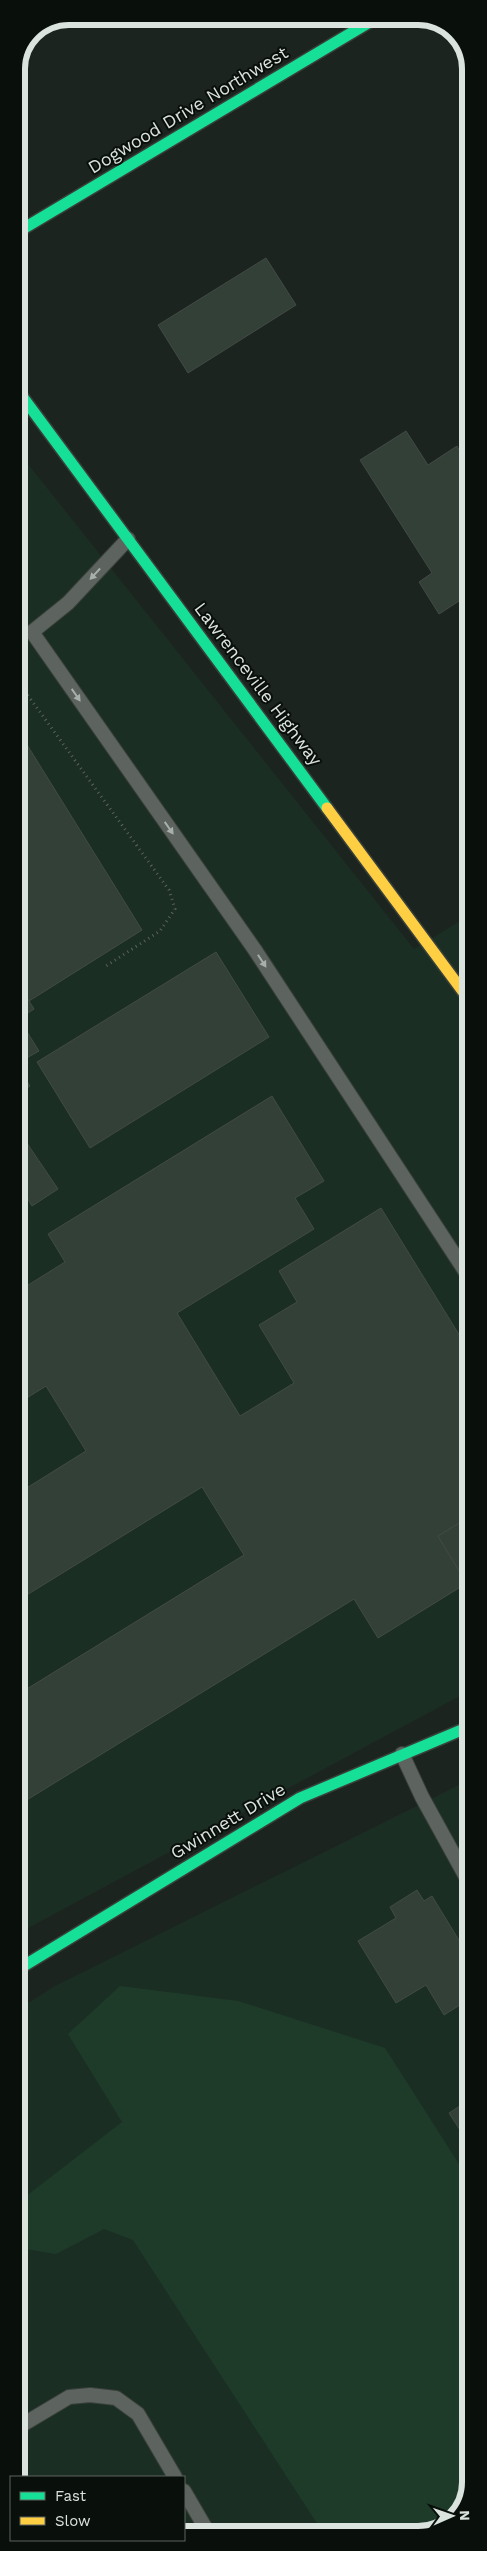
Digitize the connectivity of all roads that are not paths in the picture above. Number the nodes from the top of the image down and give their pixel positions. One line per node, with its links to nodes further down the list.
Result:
1 (365, 25): 2 (street, Dogwood Drive Northwest)
2 (25, 228)
3 (25, 400): 4 (street, Lawrenceville Highway)
4 (128, 539): 5 (street, Lawrenceville Highway); 6 (lane, one-way to 6)
5 (462, 990)
6 (462, 1268)
7 (462, 1730): 8 (street, Gwinnett Drive)
8 (402, 1754): 9 (lane); 10 (street, Gwinnett Drive)
9 (462, 1870)
10 (25, 1965)
11 (25, 2423): 12 (lane)
12 (174, 2476)
13 (185, 2494): 14 (lane)
14 (204, 2526)

